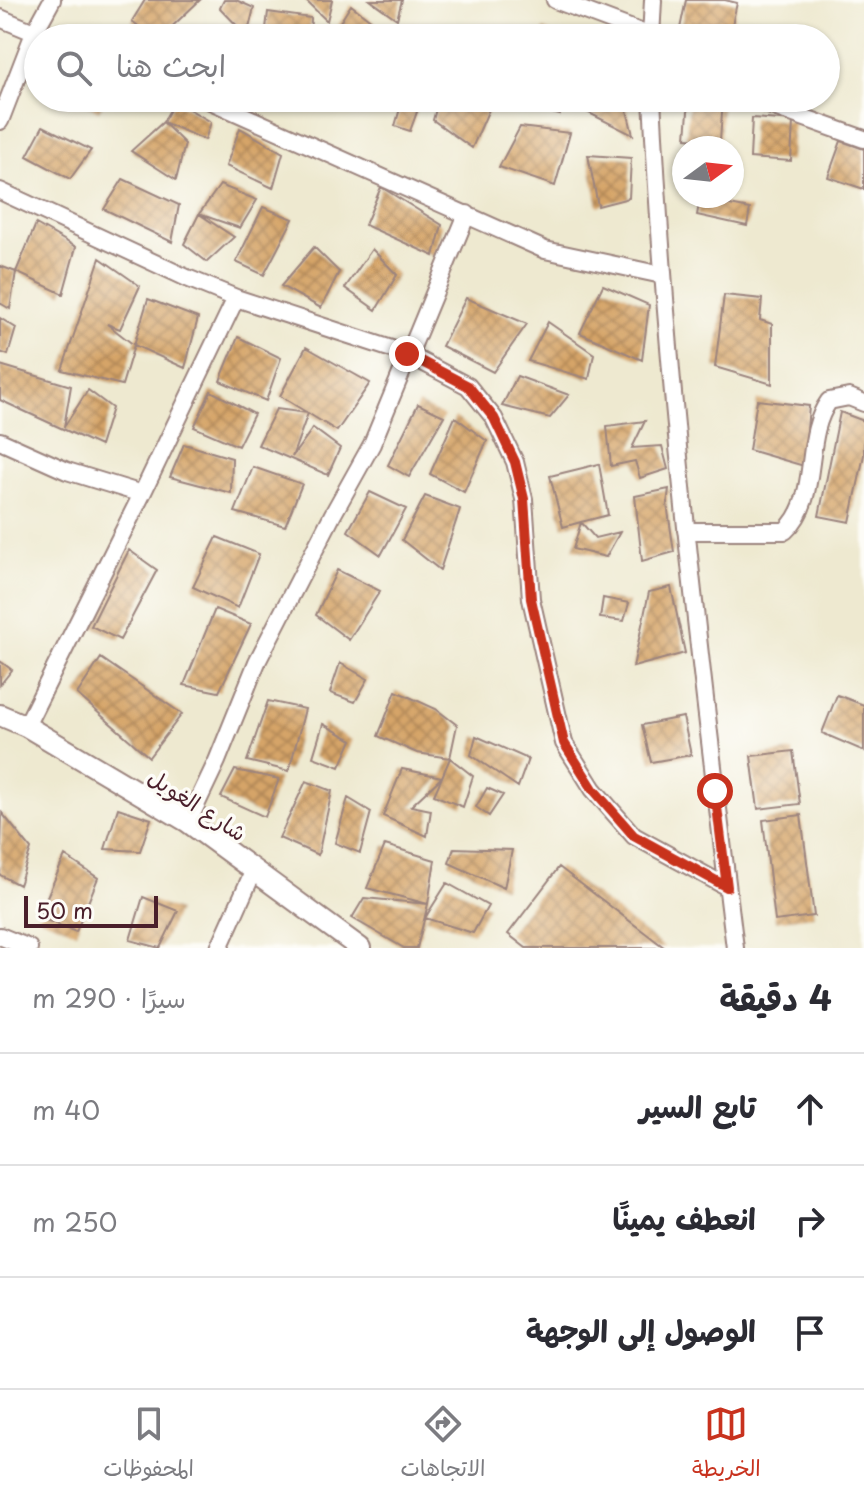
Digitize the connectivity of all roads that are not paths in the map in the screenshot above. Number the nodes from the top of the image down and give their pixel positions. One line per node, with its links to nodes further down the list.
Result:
1 (52, 0): 5 (street)
2 (555, 0): 6 (street)
3 (653, 0): 7 (street)
4 (0, 18): 8 (street)
5 (45, 24)
6 (617, 24)
7 (652, 24)
8 (24, 29)
9 (24, 71): 13 (street)
10 (236, 112): 16 (street)
11 (653, 112): 17 (street)
12 (788, 112): 14 (street)
13 (0, 121)
14 (864, 139)
15 (0, 191): 18 (street)
16 (467, 214): 17 (street); 19 (street)
17 (662, 275): 23 (street)
18 (236, 298): 19 (street); 22 (street)
19 (407, 354): 26 (street); 28 (street)
20 (864, 403): 23 (street)
21 (0, 441): 22 (street)
22 (142, 494): 25 (street)
23 (686, 531): 28 (street)
24 (0, 715): 25 (street, شارع الغويل)
25 (26, 726): 26 (street, شارع الغويل)
26 (188, 822): 27 (street, شارع الغويل)
27 (254, 870): 31 (street); 32 (street, شارع الغويل)
28 (727, 887): 33 (street)
29 (0, 936): 30 (street)
30 (29, 948)
31 (219, 948)
32 (360, 948)
33 (735, 948)

